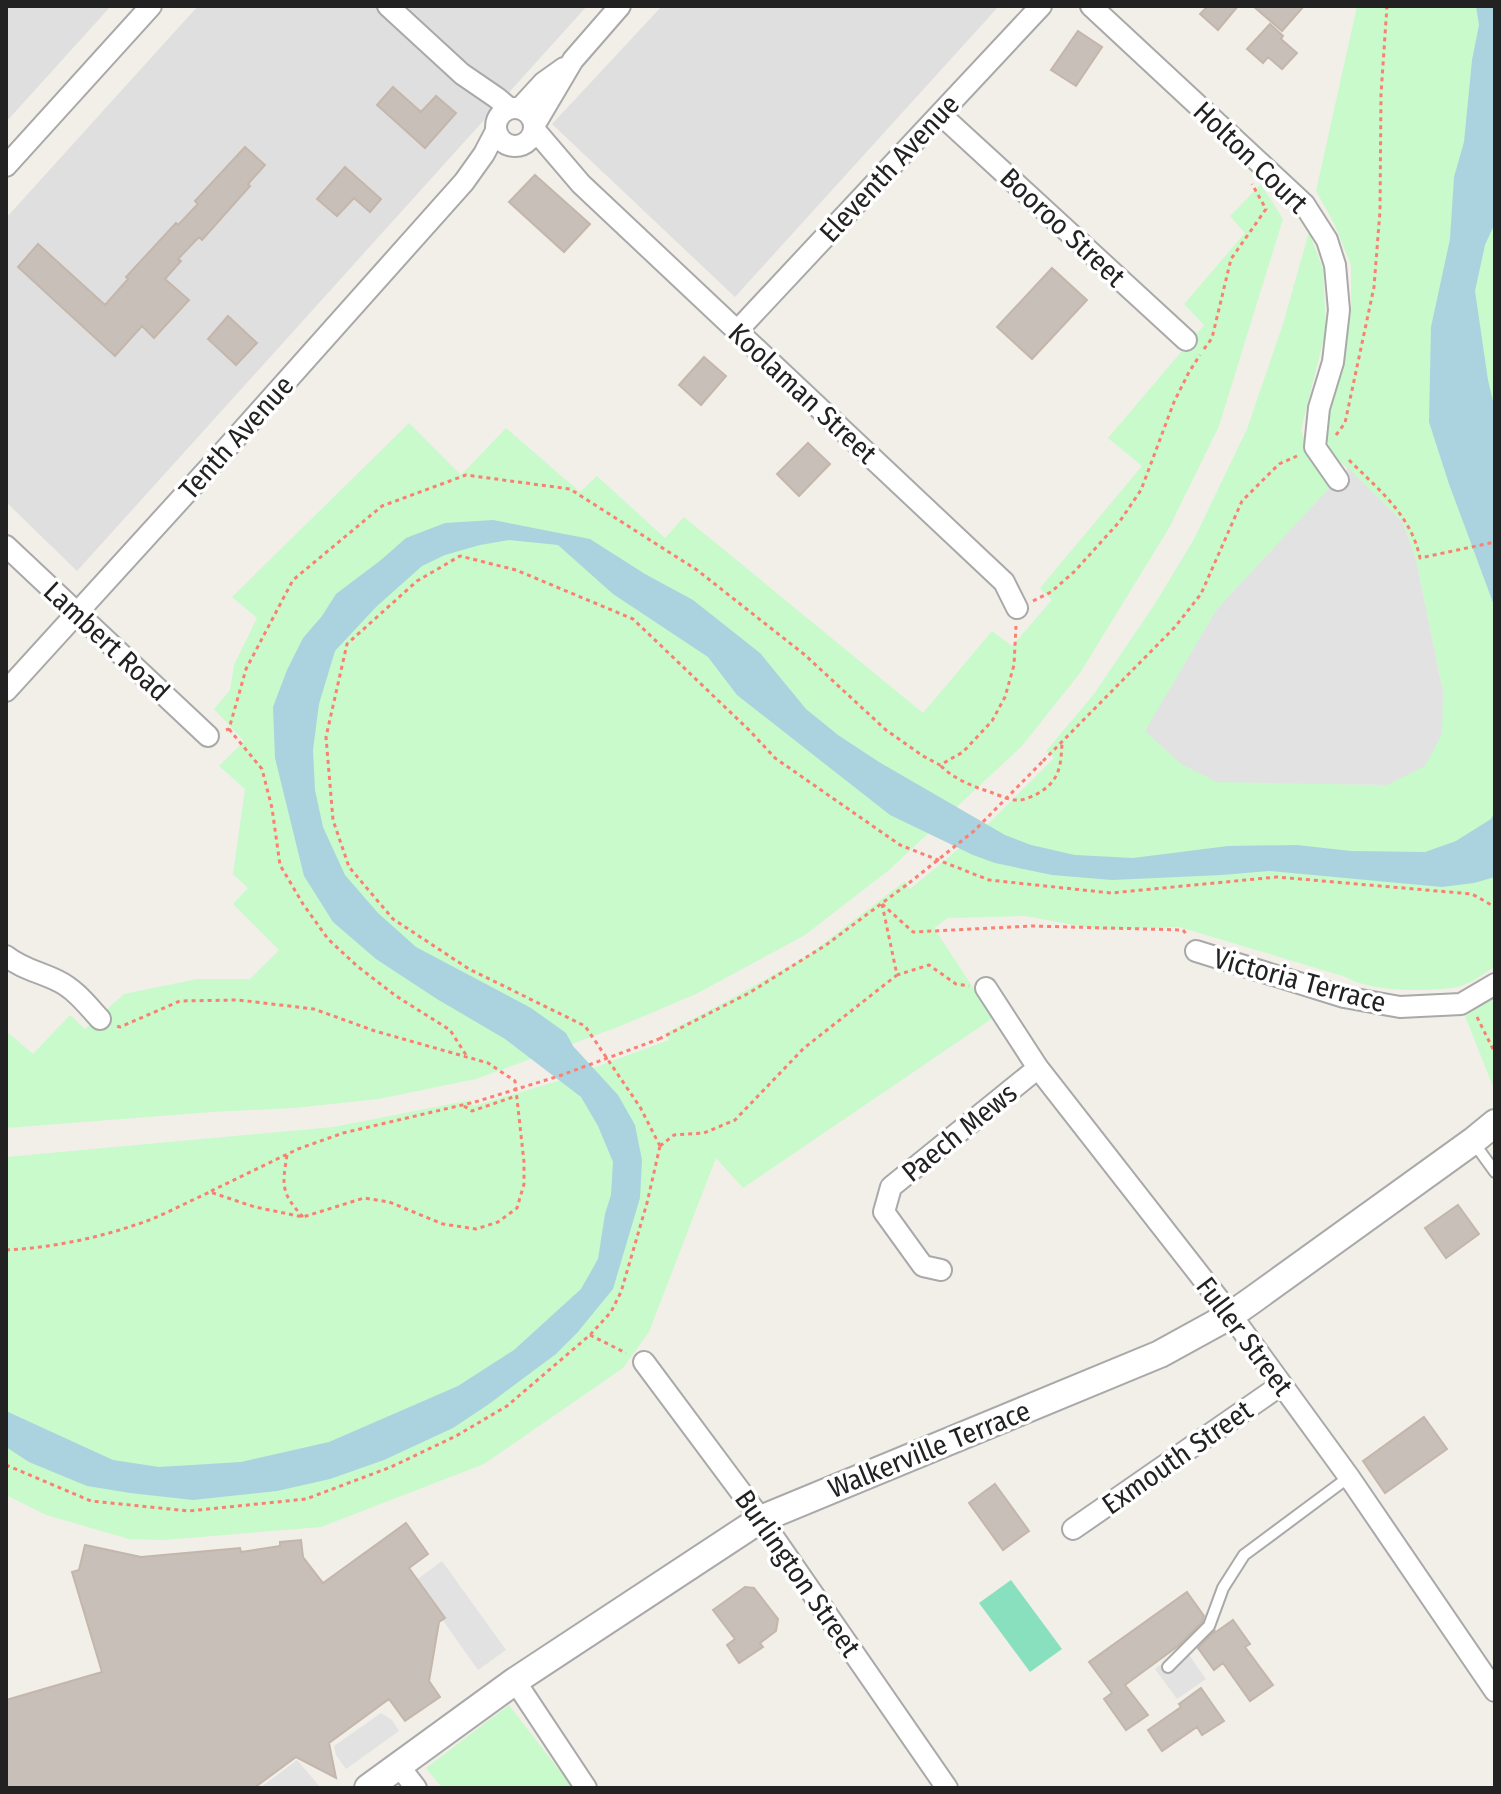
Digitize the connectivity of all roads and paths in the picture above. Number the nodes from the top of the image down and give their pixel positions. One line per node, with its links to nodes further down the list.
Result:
1 (151, 6): 12 (street)
2 (388, 6): 9 (street)
3 (620, 6): 7 (street, Tenth Avenue)
4 (1041, 6): 8 (street, Eleventh Avenue)
5 (1091, 6): 11 (street, Holton Court)
6 (1387, 6): 16 (path)
7 (573, 60): 9 (street, Tenth Avenue); 10 (street, Tenth Avenue)
8 (940, 114): 14 (street, Eleventh Avenue); 15 (street, Booroo Street)
9 (506, 116): 10 (street); 10 (street); 13 (street, Tenth Avenue)
10 (525, 136): 13 (street, Tenth Avenue); 14 (street, Koolaman Street)
11 (1249, 152): 16 (street, Holton Court); 21 (path)
12 (6, 166)
13 (464, 182): 22 (street, Tenth Avenue)
14 (737, 331): 21 (street, Koolaman Street)
15 (1186, 340)
16 (1315, 447): 18 (street); 26 (path)
17 (1342, 452): 19 (path)
18 (1338, 480)
19 (1495, 542)
20 (6, 546): 22 (street, Lambert Road)
21 (1017, 608): 27 (path)
22 (77, 614): 23 (street, Tenth Avenue); 25 (street, Lambert Road)
23 (6, 691)
24 (229, 729): 25 (path); 27 (path); 38 (path)
25 (208, 736)
26 (1062, 742): 27 (path); 28 (path, bridge)
27 (940, 765)
28 (882, 904): 30 (path); 32 (path); 41 (path, bridge)
29 (1495, 907): 44 (path)
30 (1196, 951): 35 (street, Victoria Terrace)
31 (6, 956): 36 (street)
32 (897, 975): 34 (path); 44 (path)
33 (1495, 984): 35 (street, Victoria Terrace)
34 (986, 988): 39 (street, Fuller Street)
35 (1469, 999): 37 (path)
36 (100, 1019): 38 (path)
37 (1495, 1053)
38 (467, 1056): 40 (path)
39 (1038, 1068): 50 (street, Paech Mews); 51 (street, Fuller Street)
40 (516, 1096): 41 (path); 48 (path)
41 (462, 1105): 45 (path)
42 (1495, 1123): 43 (street, Walkerville Terrace)
43 (1473, 1141): 46 (lane); 51 (street, Walkerville Terrace)
44 (660, 1146): 52 (path)
45 (287, 1155): 47 (path); 48 (path)
46 (1495, 1172)
47 (210, 1192): 48 (path); 49 (path)
48 (303, 1217)
49 (6, 1250)
50 (941, 1270)
51 (1231, 1315): 54 (street, Fuller Street); 57 (street, Walkerville Terrace)
52 (590, 1335): 53 (path); 55 (path)
53 (644, 1362): 57 (street, Burlington Street)
54 (1281, 1385): 56 (street, Fuller Street); 58 (street, Exmouth Street)
55 (6, 1465)
56 (1349, 1477): 59 (lane); 61 (street, Fuller Street)
57 (761, 1519): 60 (street, Walkerville Terrace); 66 (street, Burlington Street)
58 (1073, 1529)
59 (1168, 1667)
60 (515, 1681): 62 (street, Walkerville Terrace); 65 (street)
61 (1495, 1691)
62 (399, 1766): 63 (street, Walkerville Terrace); 64 (street)
63 (368, 1788)
64 (416, 1788)
65 (586, 1788)
66 (947, 1788)

